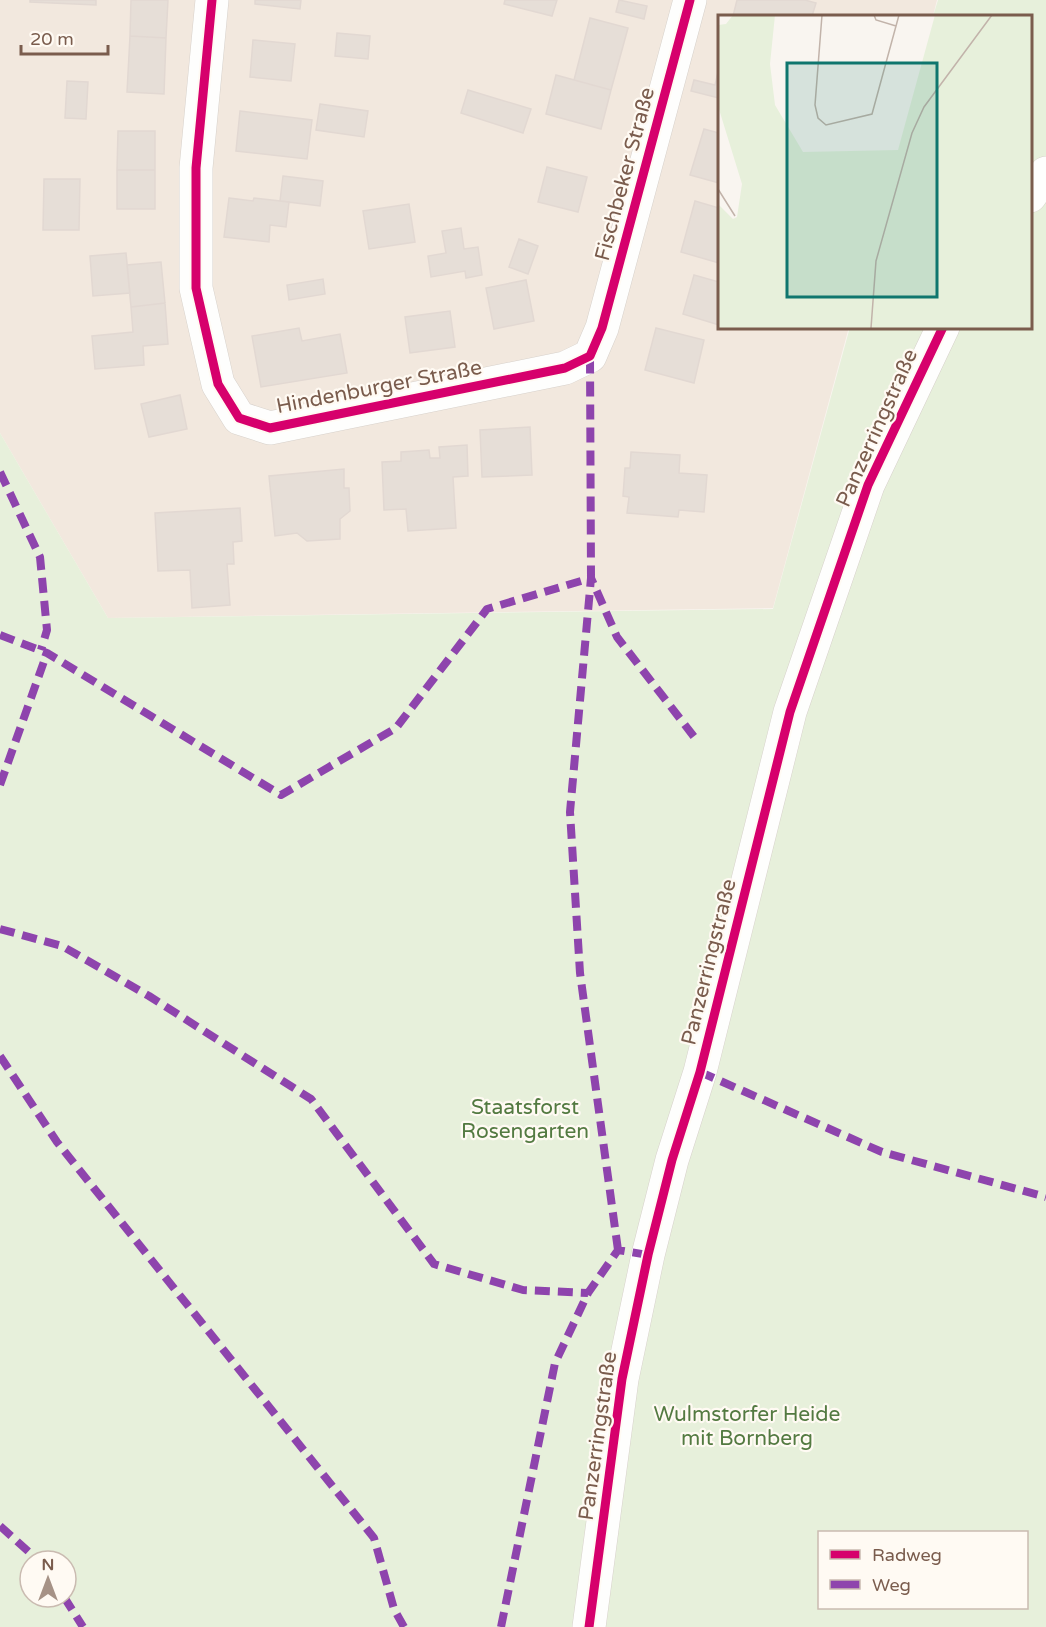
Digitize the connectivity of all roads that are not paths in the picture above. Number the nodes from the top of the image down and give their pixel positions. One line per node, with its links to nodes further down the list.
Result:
1 (212, 0): 6 (street, Hindenburger Straße)
2 (690, 0): 6 (street, Fischbeker Straße)
3 (1046, 173): 4 (street)
4 (1031, 193)
5 (943, 328): 7 (street, Panzerringstraße)
6 (590, 356)
7 (589, 1627)

